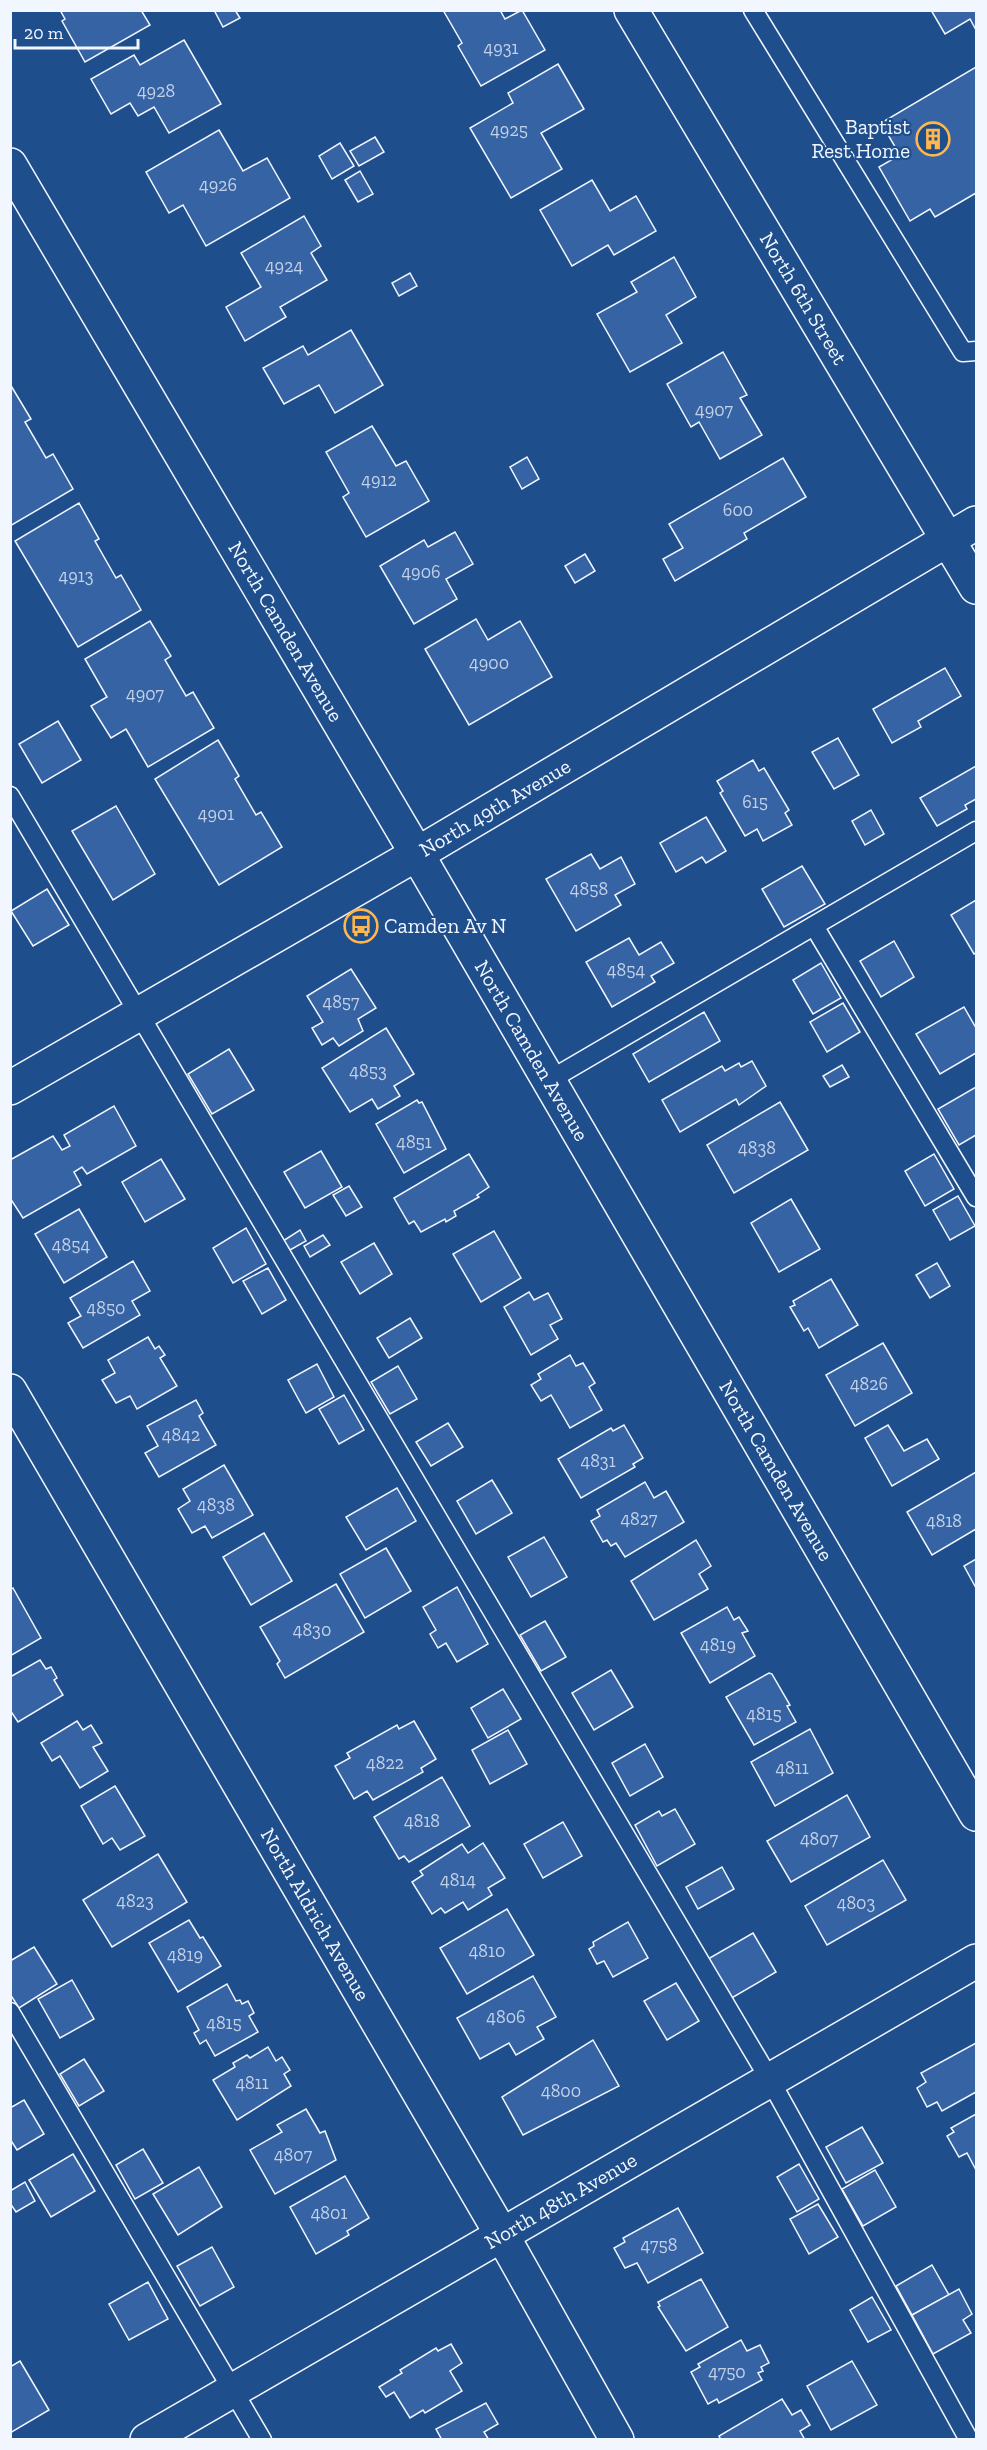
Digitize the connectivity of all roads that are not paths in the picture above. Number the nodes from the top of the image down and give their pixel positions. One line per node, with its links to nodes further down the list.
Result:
1 (631, 10): 6 (street, North 6th Street)
2 (753, 10): 4 (lane)
3 (10, 165): 10 (street, North Camden Avenue)
4 (976, 351)
5 (976, 523): 6 (street, North 49th Avenue)
6 (948, 539): 7 (street, North 6th Street); 10 (street, North 49th Avenue)
7 (976, 587)
8 (10, 796): 12 (lane)
9 (976, 831): 11 (lane)
10 (417, 854): 12 (street, North 49th Avenue); 13 (street, North Camden Avenue)
11 (814, 926): 13 (lane); 15 (lane)
12 (141, 1015): 14 (street, North 49th Avenue); 20 (lane)
13 (548, 1081): 17 (street, North Camden Avenue)
14 (10, 1088)
15 (976, 1197)
16 (10, 1391): 21 (street, North Aldrich Avenue)
17 (976, 1815)
18 (976, 1961): 20 (street, North 48th Avenue)
19 (10, 2012): 22 (lane)
20 (770, 2080): 21 (street, North 48th Avenue); 26 (lane)
21 (502, 2235): 22 (street, North 48th Avenue); 25 (street, North Aldrich Avenue)
22 (234, 2390): 23 (street, North 48th Avenue); 24 (lane)
23 (147, 2439)
24 (262, 2439)
25 (617, 2439)
26 (969, 2439)

